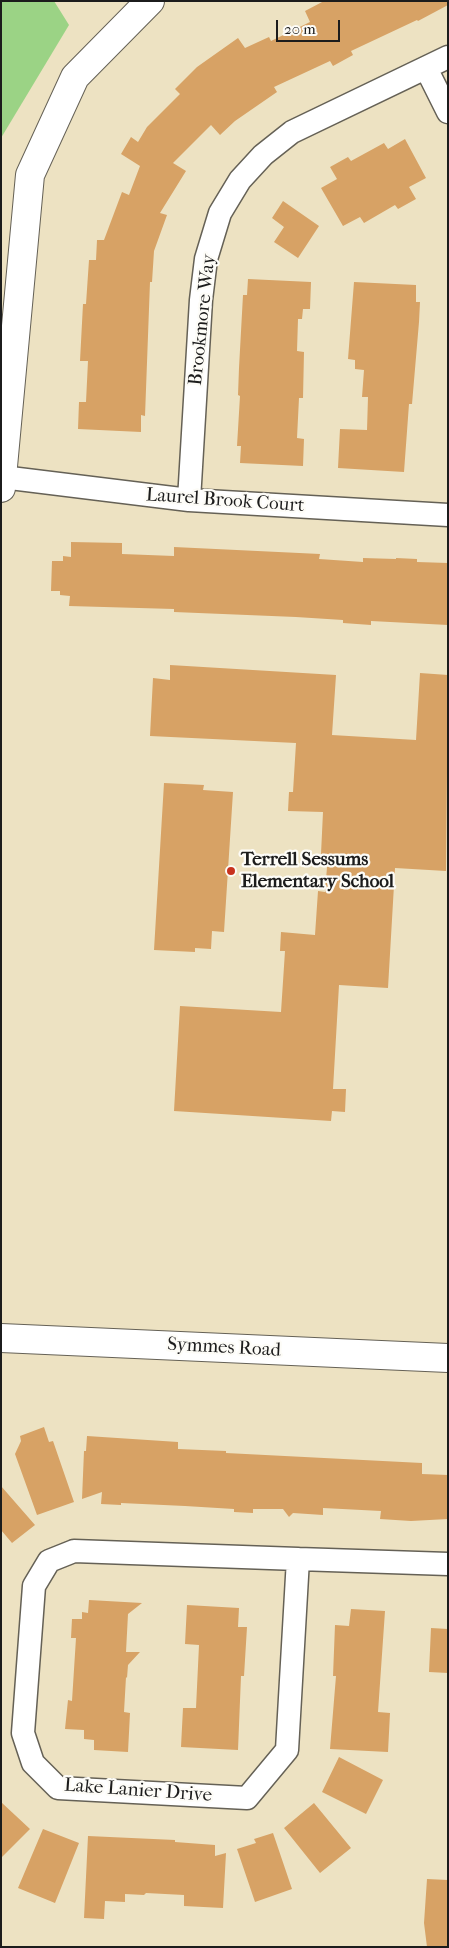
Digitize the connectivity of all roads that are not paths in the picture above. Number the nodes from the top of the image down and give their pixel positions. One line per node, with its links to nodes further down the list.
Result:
1 (150, 1): 5 (street)
2 (448, 57): 3 (street, Brookmore Way)
3 (426, 68): 4 (street); 6 (street, Brookmore Way)
4 (448, 112)
5 (2, 471): 6 (street, Laurel Brook Court)
6 (188, 500): 7 (street, Laurel Brook Court)
7 (448, 515)
8 (1, 1338): 9 (street, Symmes Road)
9 (448, 1358)
10 (298, 1559): 10 (street, Lake Lanier Drive); 11 (street, Lake Lanier Drive)
11 (448, 1564)

